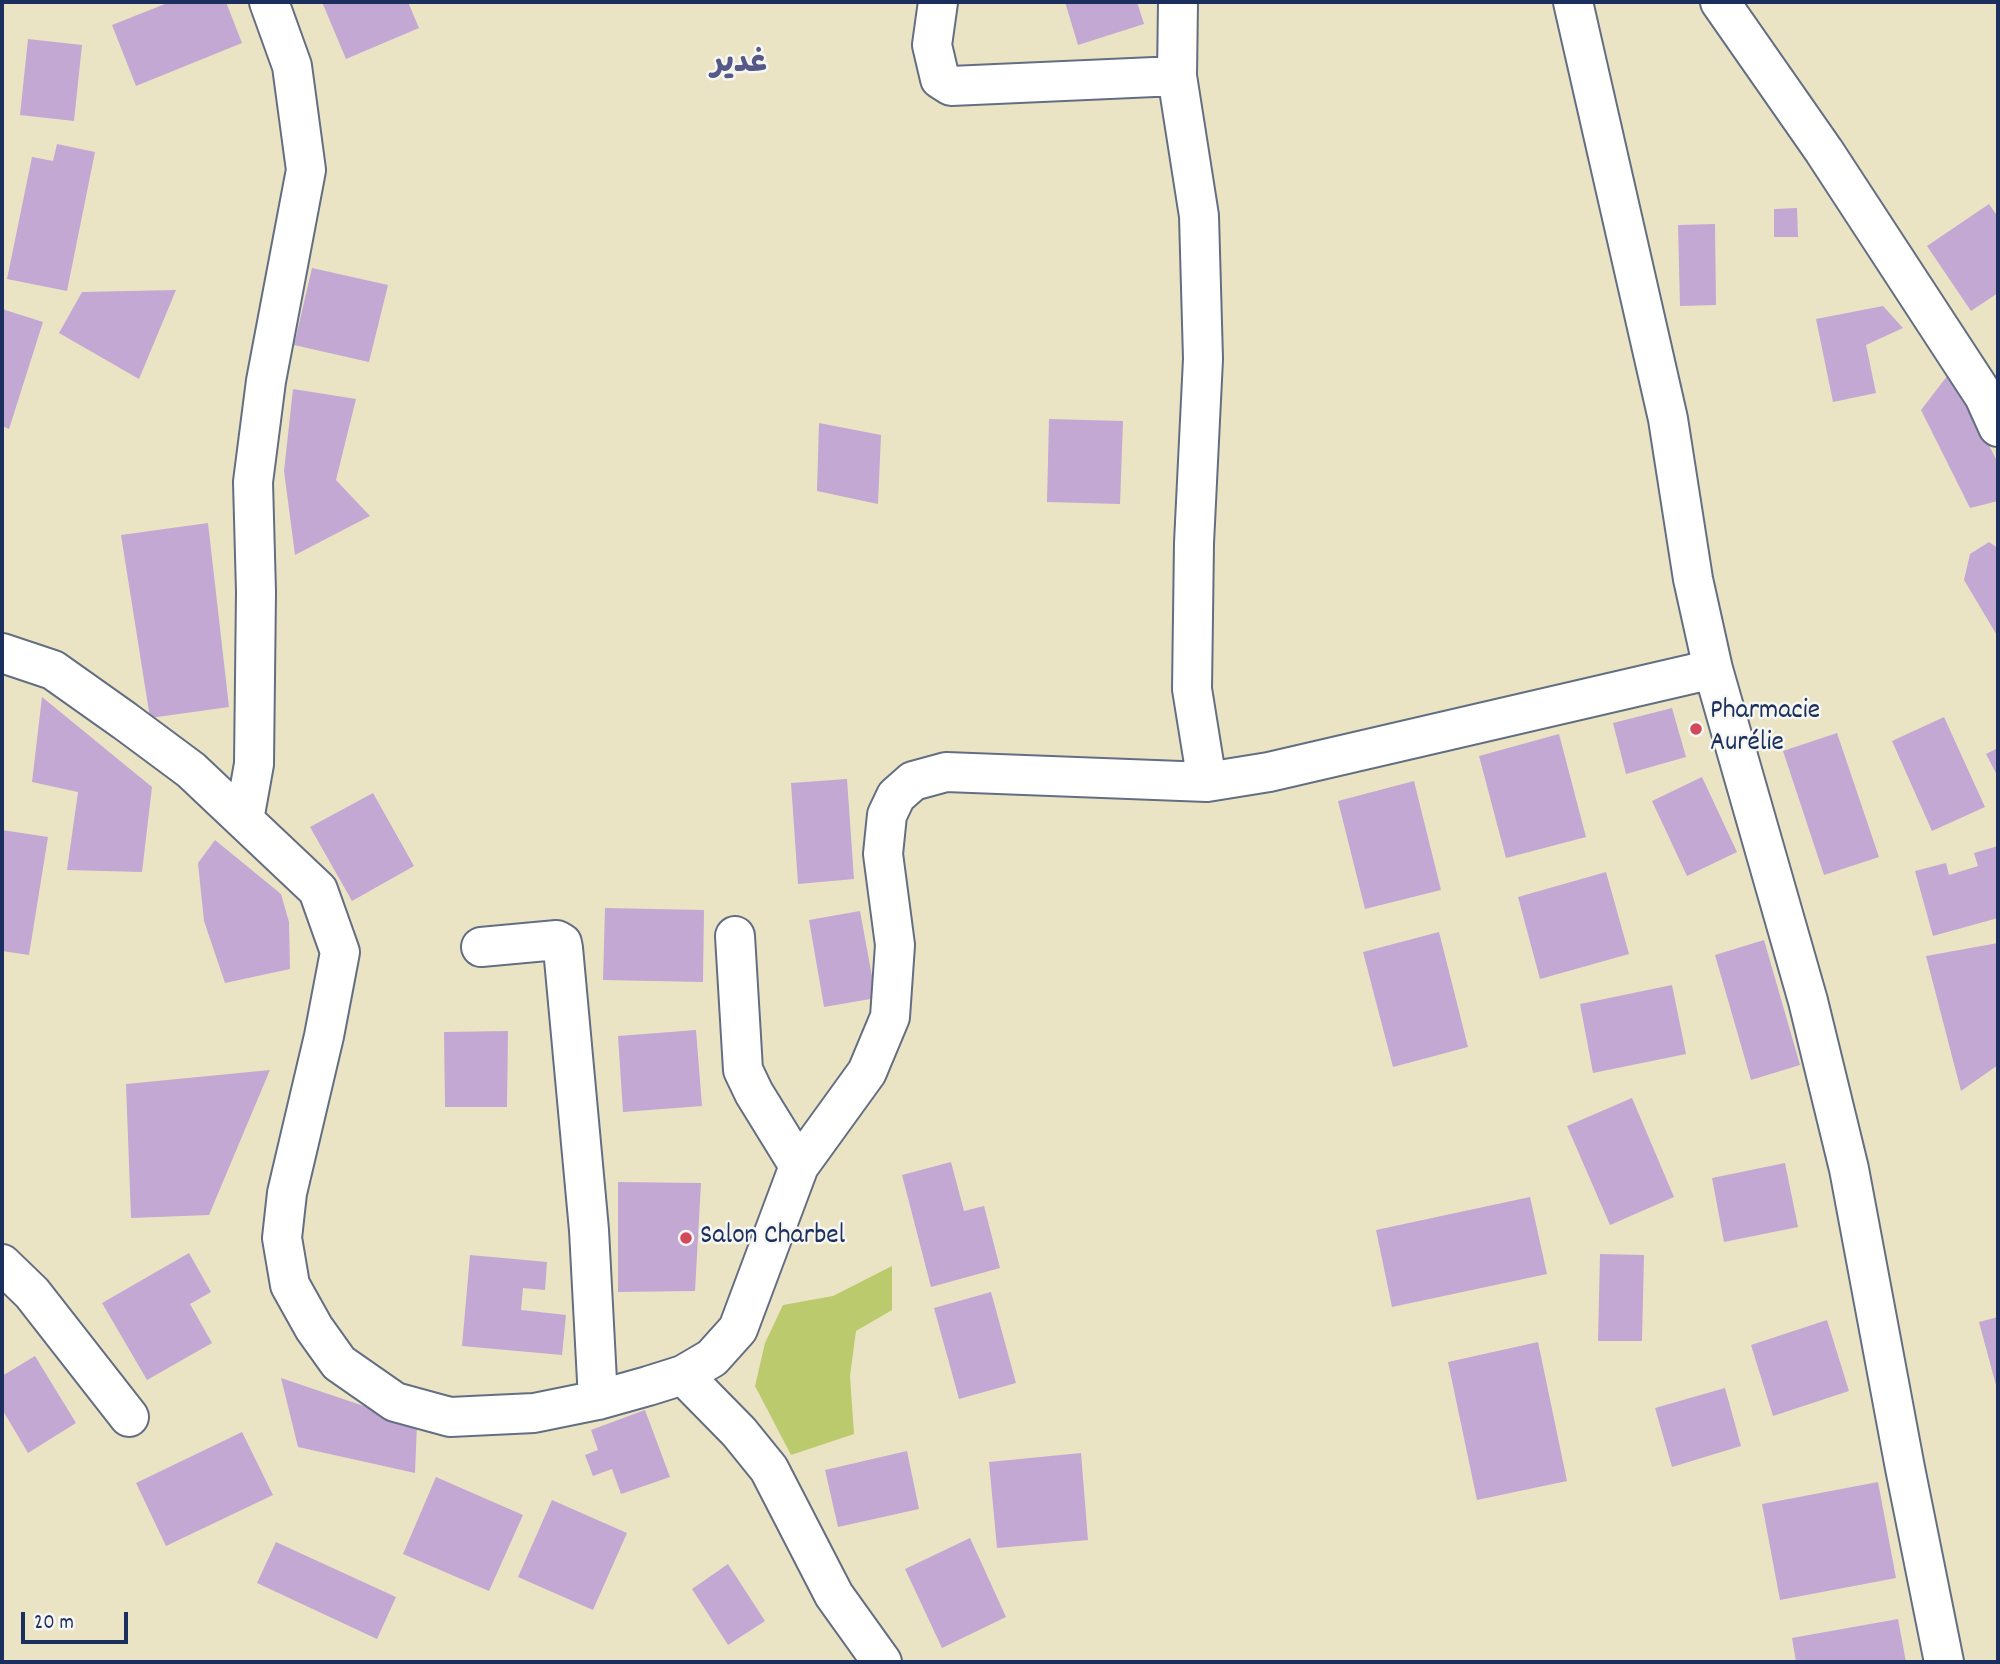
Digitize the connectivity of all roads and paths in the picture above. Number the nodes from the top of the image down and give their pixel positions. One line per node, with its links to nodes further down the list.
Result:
1 (269, 2): 11 (street)
2 (937, 2): 6 (street)
3 (1178, 2): 6 (street)
4 (1573, 2): 9 (street)
5 (1720, 2): 7 (street)
6 (1177, 76): 10 (street)
7 (1998, 427)
8 (2, 653): 11 (street)
9 (1713, 669): 10 (street); 20 (street)
10 (1207, 782): 14 (street)
11 (244, 820): 17 (street)
12 (735, 936): 14 (street)
13 (481, 947): 17 (street)
14 (799, 1166): 16 (street)
15 (2, 1264): 18 (street)
16 (683, 1375): 17 (street); 19 (street)
17 (598, 1400)
18 (129, 1417)
19 (882, 1662)
20 (1944, 1662)

